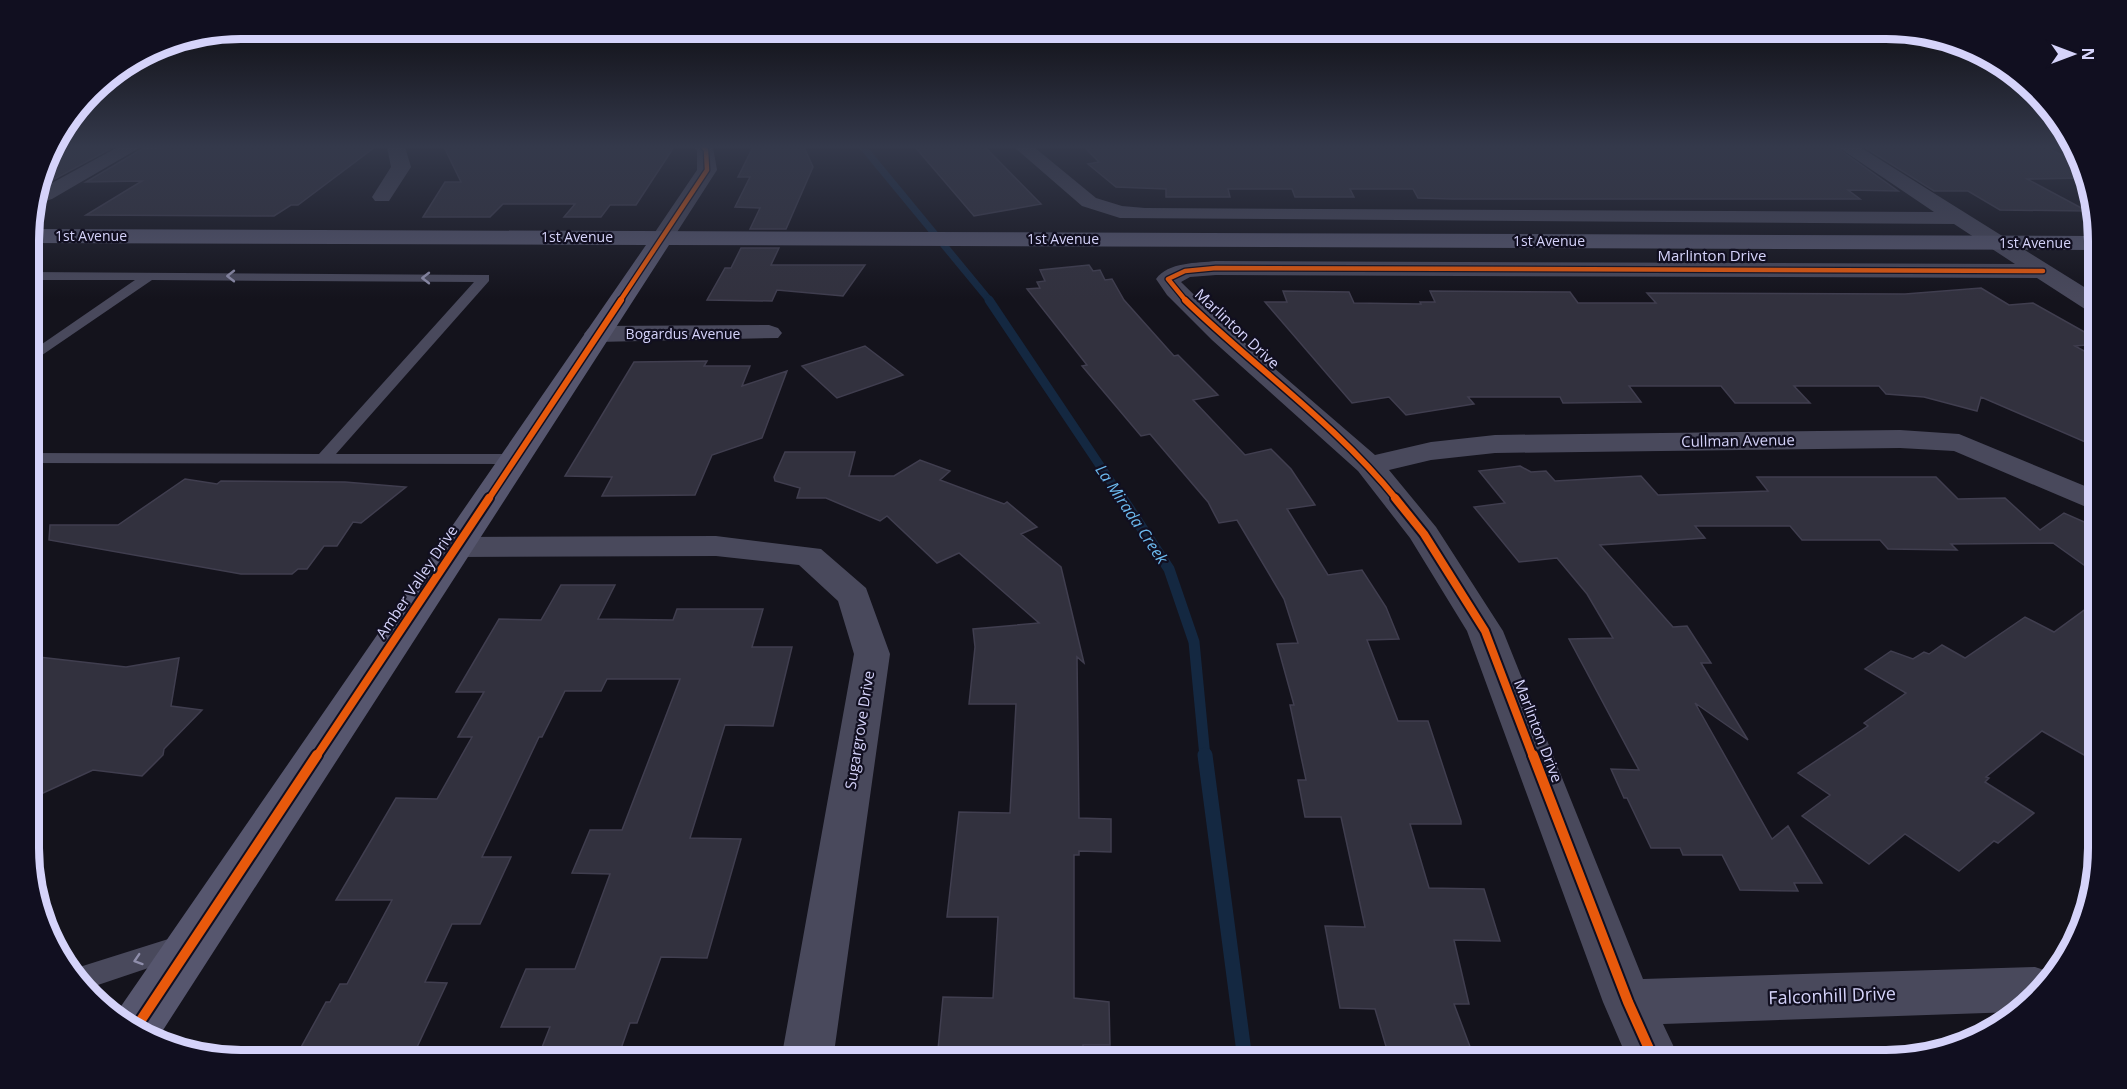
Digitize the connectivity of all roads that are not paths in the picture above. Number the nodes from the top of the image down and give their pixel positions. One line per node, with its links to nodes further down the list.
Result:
1 (689, 198): 6 (street, Amber Valley Drive)
2 (1084, 198): 4 (street)
3 (1927, 198): 4 (street)
4 (1959, 218): 7 (street)
5 (39, 236): 6 (main road, 1st Avenue)
6 (662, 238): 7 (main road, 1st Avenue); 14 (main road, Amber Valley Drive)
7 (1998, 242): 8 (main road, 1st Avenue); 9 (street)
8 (2088, 243)
9 (2043, 272): 12 (street); 19 (street, Marlinton Drive)
10 (39, 276): 11 (lane)
11 (150, 276): 15 (lane); 17 (lane, one-way to 11)
12 (2088, 300)
13 (769, 333): 14 (street, Bogardus Avenue)
14 (597, 334): 18 (main road, Amber Valley Drive)
15 (39, 353)
16 (39, 458): 17 (lane)
17 (323, 459): 18 (lane)
18 (514, 459): 21 (main road, Amber Valley Drive)
19 (1369, 465): 20 (street, Cullman Avenue); 25 (street, Marlinton Drive)
20 (2088, 499)
21 (457, 547): 22 (main road, Amber Valley Drive); 27 (street, Sugargrove Drive)
22 (194, 941): 23 (lane, one-way to 23); 26 (main road, Amber Valley Drive)
23 (86, 977)
24 (2030, 989): 25 (street, Falconhill Drive)
25 (1628, 1002): 28 (street, Marlinton Drive)
26 (140, 1022)
27 (809, 1050)
28 (1650, 1050)

